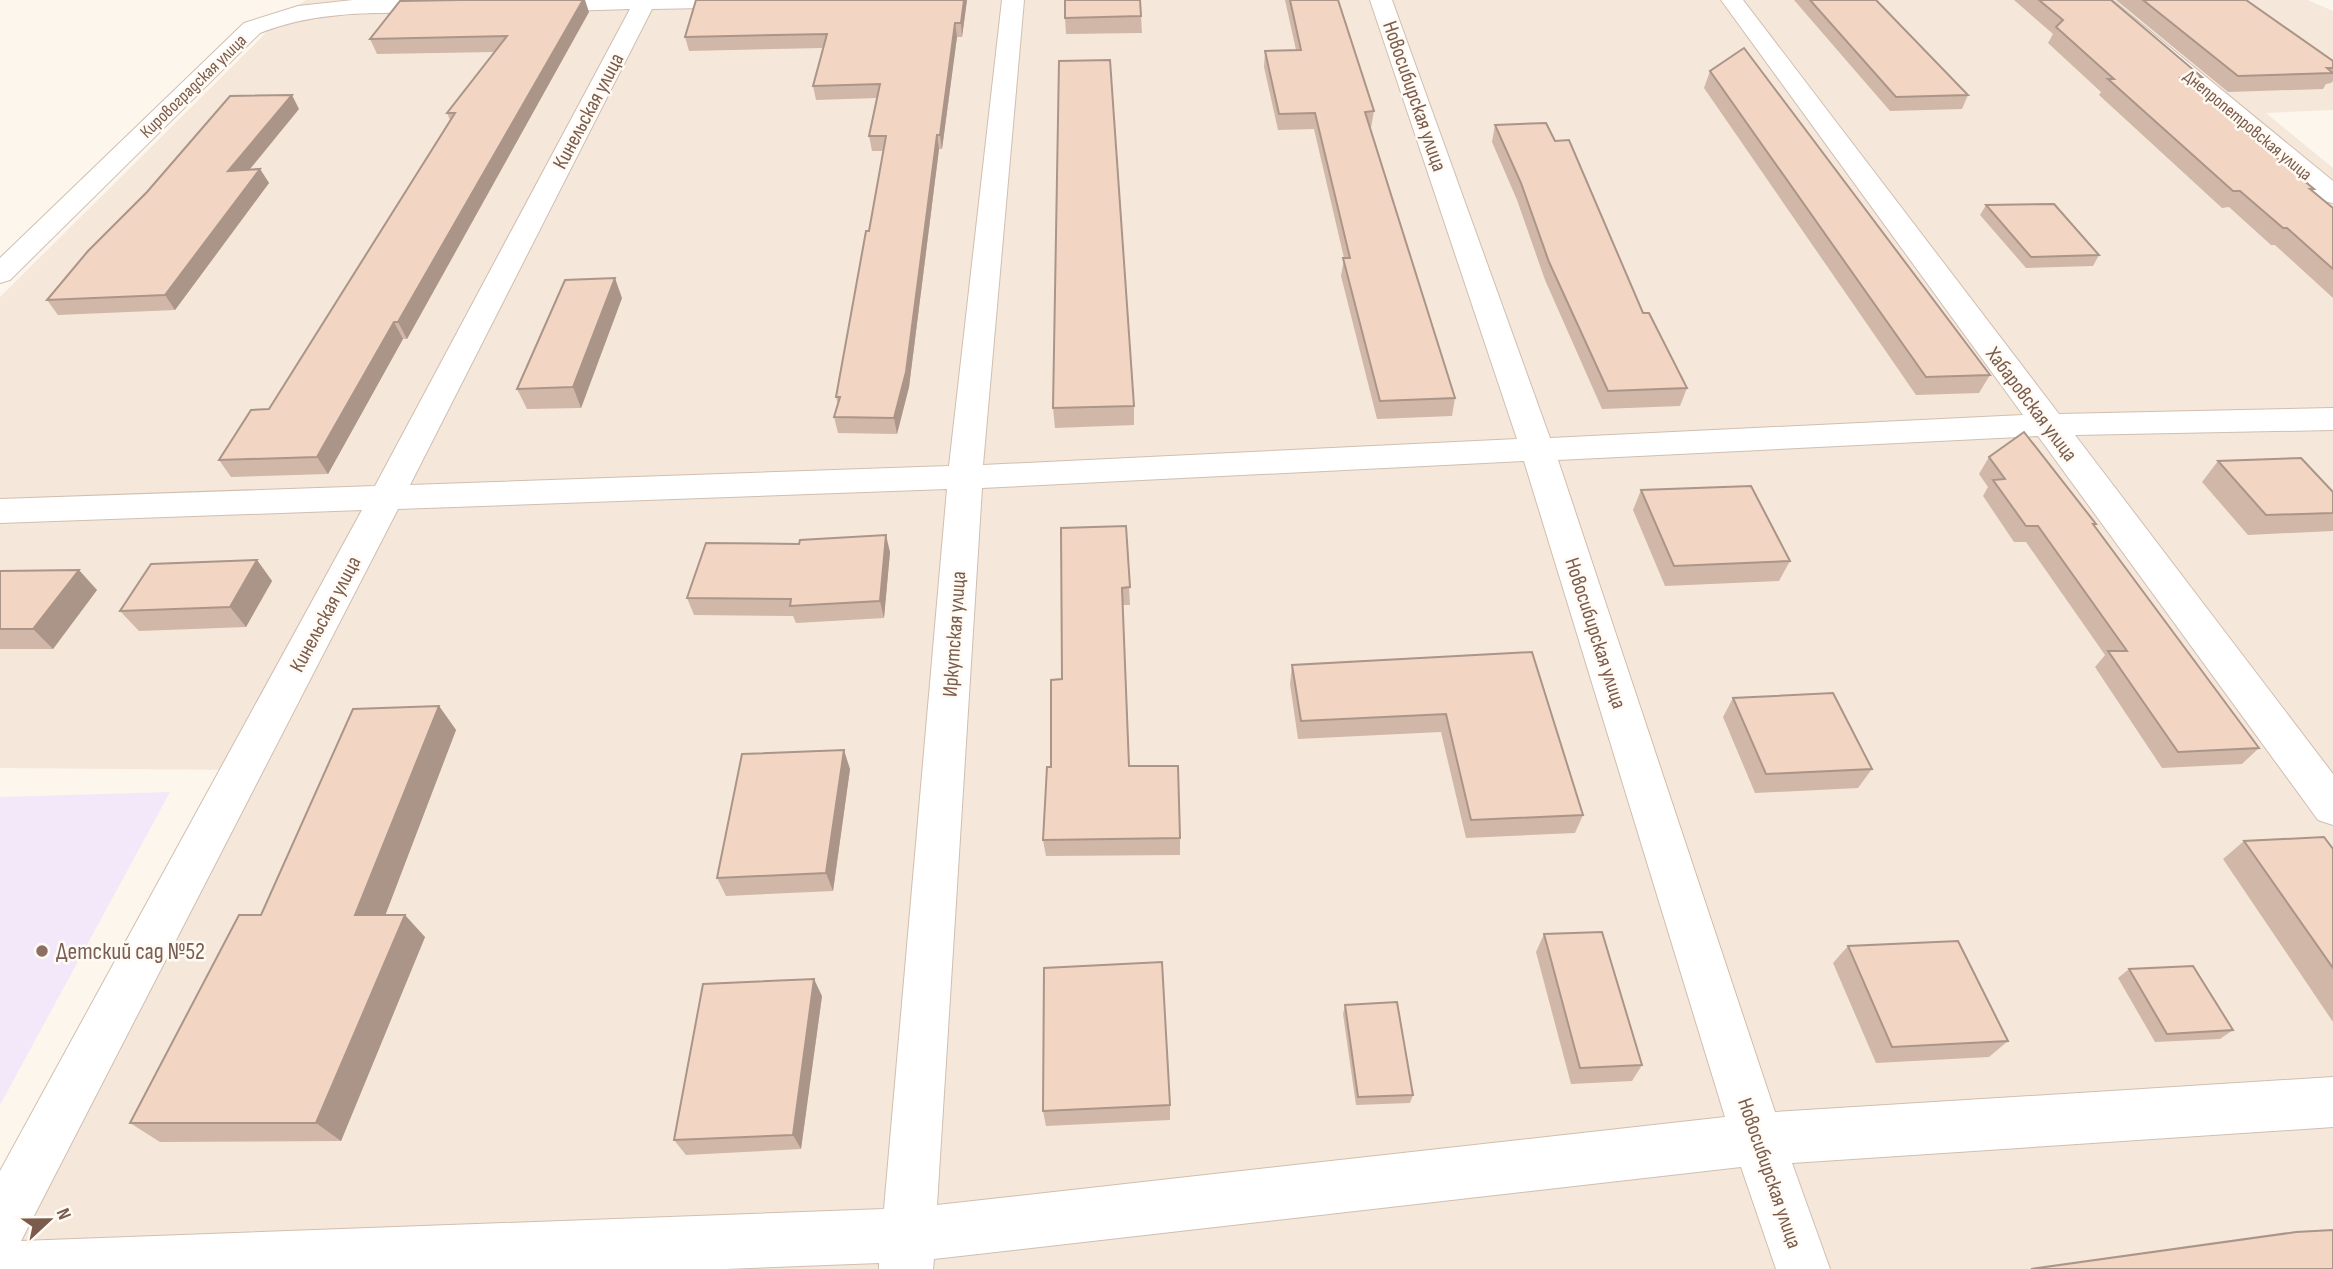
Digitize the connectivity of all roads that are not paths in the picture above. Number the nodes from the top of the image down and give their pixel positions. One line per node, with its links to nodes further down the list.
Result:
1 (756, 0): 6 (street)
2 (1013, 0): 14 (street, Иркутская улица)
3 (1381, 0): 13 (street, Новосибирская улица)
4 (1732, 0): 12 (street, Хабаровская улица)
5 (2099, 0): 9 (street, Днепропетровская улица)
6 (645, 2): 7 (street); 15 (street, Кинельская улица)
7 (510, 5)
8 (470, 6): 10 (street, Кировоградская улица)
9 (2333, 195)
10 (0, 274)
11 (2333, 419): 12 (street)
12 (2047, 425): 13 (street); 17 (street, Хабаровская улица)
13 (1537, 448): 14 (street); 19 (street, Новосибирская улица)
14 (965, 477): 15 (street); 21 (street, Иркутская улица)
15 (387, 496): 16 (street); 20 (street, Кинельская улица)
16 (0, 511)
17 (2333, 807)
18 (2333, 1102): 19 (street)
19 (1758, 1139): 21 (street); 23 (street, Новосибирская улица)
20 (0, 1225)
21 (907, 1252): 22 (street)
22 (0, 1269)
23 (1803, 1269)

